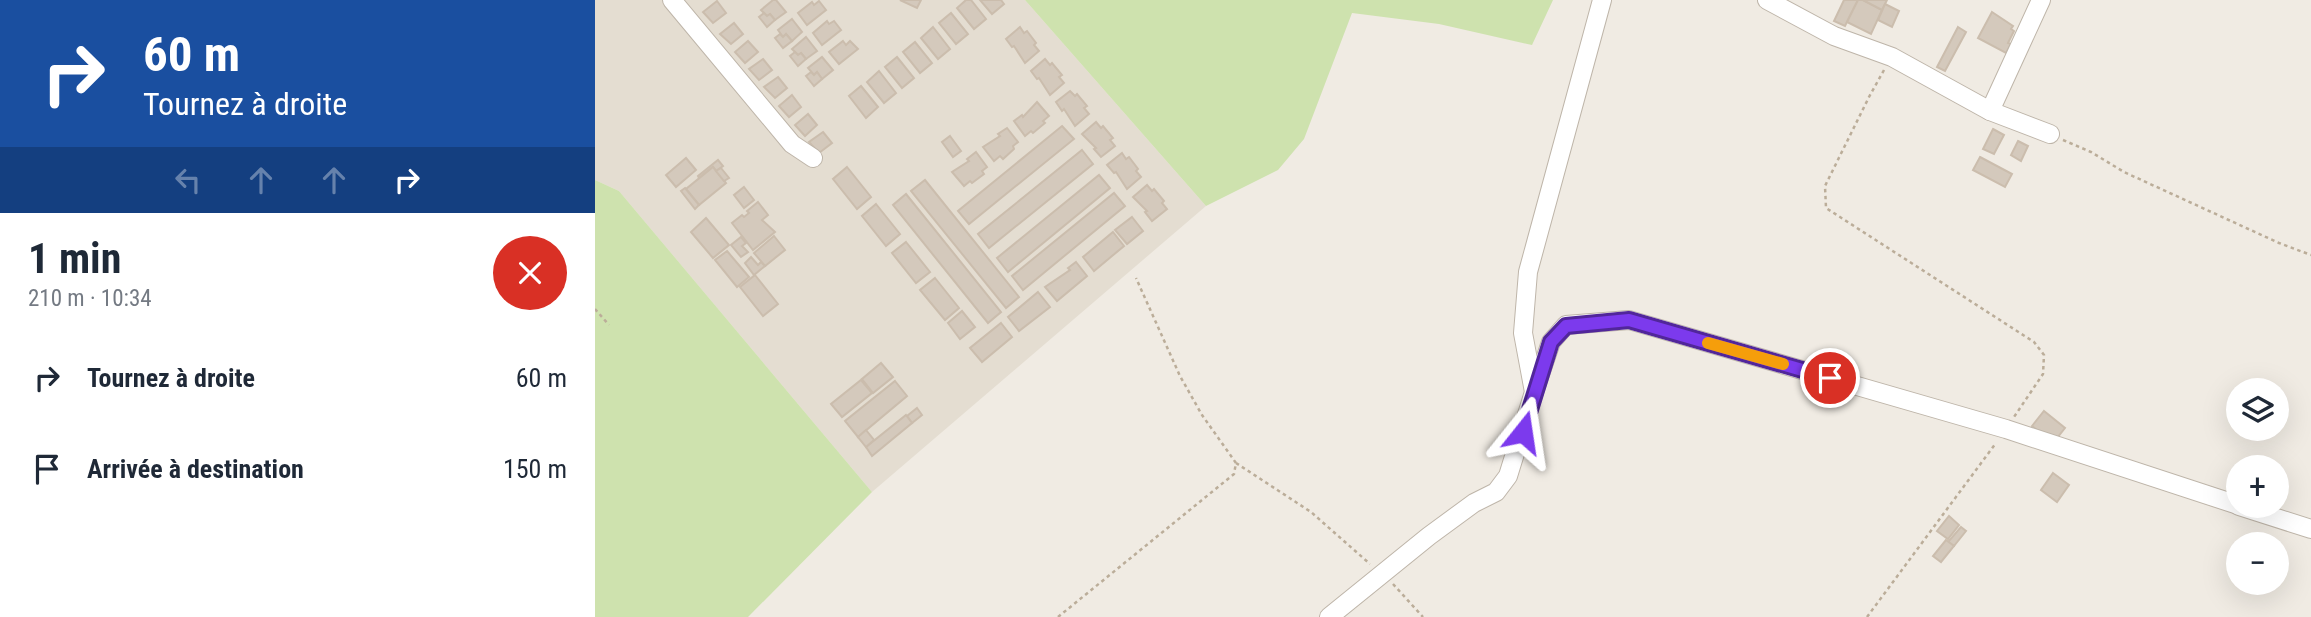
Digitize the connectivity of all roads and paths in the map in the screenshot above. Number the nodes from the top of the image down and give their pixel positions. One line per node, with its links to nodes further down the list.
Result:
1 (671, 0): 8 (street)
2 (1602, 0): 13 (street)
3 (1767, 0): 5 (street)
4 (2041, 0): 6 (street)
5 (1892, 57): 6 (street); 14 (path)
6 (1990, 111): 7 (street)
7 (2050, 134): 9 (path)
8 (813, 158)
9 (2311, 255)
10 (1136, 278): 15 (path)
11 (595, 309): 12 (path)
12 (609, 325)
13 (1534, 392): 14 (street); 19 (street)
14 (2006, 429): 16 (street); 23 (path)
15 (1236, 463): 19 (path); 20 (path)
16 (2226, 502)
17 (2277, 518): 18 (street)
18 (2311, 529)
19 (1381, 573): 21 (street); 22 (path)
20 (1058, 617)
21 (1329, 617)
22 (1423, 617)
23 (1867, 617)

